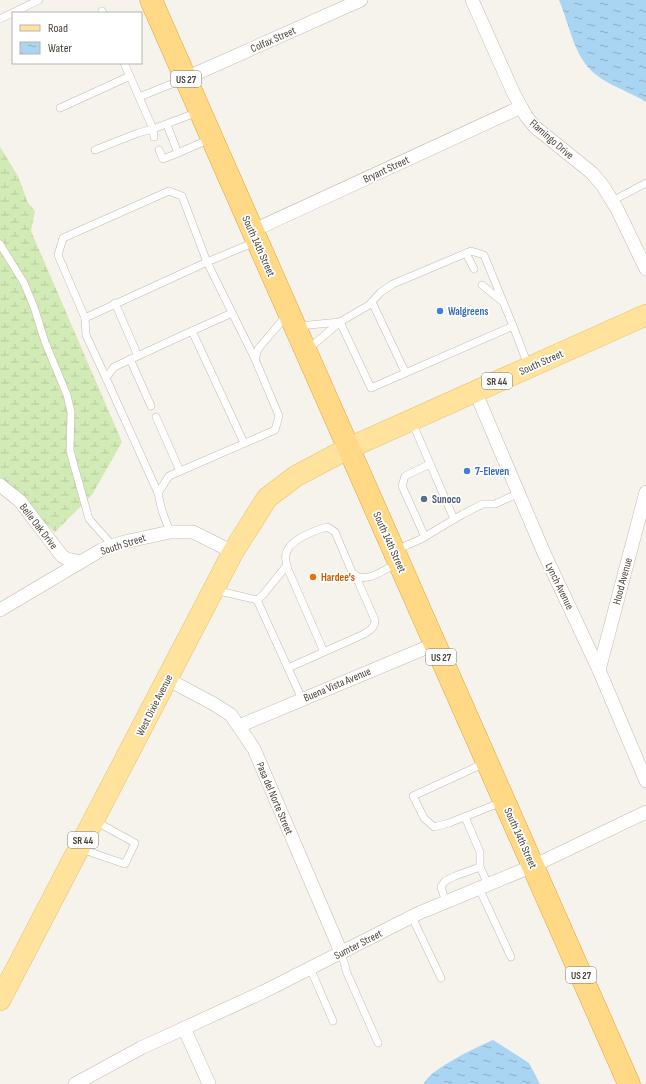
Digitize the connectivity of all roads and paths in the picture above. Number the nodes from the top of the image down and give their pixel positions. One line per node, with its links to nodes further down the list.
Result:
1 (39, 0): 6 (lane)
2 (152, 0): 10 (highway, South 14th Street / US 27)
3 (361, 0): 10 (street, Colfax Street)
4 (472, 0): 12 (street, Flamingo Drive)
5 (12, 12): 7 (lane)
6 (13, 12)
7 (0, 18)
8 (124, 64): 9 (lane)
9 (130, 76): 11 (lane); 13 (lane)
10 (186, 78): 11 (lane); 14 (highway, South 14th Street / US 27)
11 (139, 97): 16 (lane)
12 (521, 107): 23 (street, Flamingo Drive); 24 (street, Bryant Street)
13 (60, 108)
14 (200, 111): 15 (lane); 18 (highway, South 14th Street / US 27)
15 (167, 125): 16 (lane); 21 (lane)
16 (153, 129): 17 (lane); 19 (lane)
17 (154, 137)
18 (212, 139): 21 (lane); 24 (highway, South 14th Street / US 27)
19 (95, 150)
20 (159, 150): 21 (lane)
21 (178, 152)
22 (646, 183): 23 (lane)
23 (612, 201): 28 (street, Flamingo Drive)
24 (254, 236): 27 (lane); 37 (highway, South 14th Street / US 27)
25 (0, 244): 63 (lane)
26 (466, 253): 29 (lane); 31 (lane); 33 (lane)
27 (207, 262): 32 (lane); 34 (lane); 36 (lane)
28 (646, 268)
29 (474, 269)
30 (482, 285): 33 (lane)
31 (372, 302): 38 (lane); 46 (lane)
32 (115, 303): 36 (lane); 42 (lane)
33 (504, 304): 39 (lane)
34 (232, 313): 40 (lane); 44 (lane)
35 (646, 315): 45 (main road, South Street / SR 44)
36 (86, 318): 47 (lane)
37 (292, 320): 38 (lane); 41 (highway, South 14th Street / US 27); 44 (lane)
38 (340, 322): 41 (lane); 46 (lane)
39 (513, 326): 45 (lane); 46 (lane)
40 (192, 331): 42 (lane); 52 (lane)
41 (306, 351): 53 (highway, South 14th Street / US 27)
42 (138, 356): 43 (lane)
43 (130, 359): 47 (lane); 49 (lane)
44 (255, 359): 52 (lane)
45 (529, 367): 48 (main road, South Street / SR 44)
46 (405, 372)
47 (106, 378): 58 (lane)
48 (475, 391): 51 (main road, South Street / SR 44); 59 (street, Lynch Avenue)
49 (151, 406)
50 (156, 418): 55 (lane)
51 (412, 420): 53 (main road, South Street / SR 44); 54 (lane)
52 (244, 443): 55 (lane)
53 (349, 448): 64 (main road, West Dixie Avenue / SR 44); 65 (highway, South 14th Street / US 27)
54 (430, 464): 60 (lane); 62 (lane)
55 (180, 471): 58 (lane)
56 (0, 485): 66 (street, Belle Oak Drive)
57 (646, 492): 75 (street, Hood Avenue)
58 (158, 493): 61 (lane)
59 (520, 493): 60 (lane); 75 (street, Lynch Avenue)
60 (454, 519): 62 (lane)
61 (170, 532): 63 (street, South Street); 64 (street, South Street)
62 (425, 536): 65 (lane)
63 (113, 546): 66 (street, South Street)
64 (233, 552): 69 (main road, West Dixie Avenue / SR 44)
65 (397, 557): 68 (lane); 72 (highway, South 14th Street / US 27)
66 (80, 562): 71 (street, South Street)
67 (287, 565): 68 (lane); 70 (lane); 73 (lane)
68 (356, 577): 73 (lane)
69 (213, 590): 70 (lane); 76 (main road, West Dixie Avenue / SR 44)
70 (257, 600): 74 (lane)
71 (0, 610)
72 (435, 644): 77 (street, Buena Vista Avenue); 79 (highway, South 14th Street / US 27)
73 (324, 652): 74 (lane)
74 (288, 668): 77 (lane)
75 (599, 670): 80 (street, Lynch Avenue)
76 (167, 680): 78 (street, Pasa del Norte Street); 84 (main road, West Dixie Avenue / SR 44)
77 (302, 699): 78 (street, Buena Vista Avenue)
78 (239, 726): 91 (street, Pasa del Norte Street)
79 (487, 762): 81 (highway, South 14th Street / US 27); 83 (lane)
80 (646, 781)
81 (504, 801): 83 (lane); 86 (highway, South 14th Street / US 27)
82 (646, 812): 86 (street, Sumter Street)
83 (465, 817): 87 (lane)
84 (93, 821): 85 (main road, West Dixie Avenue / SR 44); 85 (lane)
85 (79, 848): 95 (main road, West Dixie Avenue / SR 44)
86 (533, 866): 88 (street, Sumter Street); 101 (highway, South 14th Street / US 27)
87 (480, 868): 88 (lane); 89 (lane)
88 (483, 886): 89 (street, Sumter Street); 92 (lane)
89 (446, 902): 90 (street, Sumter Street)
90 (412, 917): 91 (street, Sumter Street); 94 (lane)
91 (341, 952): 93 (street, Sumter Street); 98 (lane)
92 (511, 957)
93 (310, 968): 96 (lane); 97 (street, Sumter Street)
94 (441, 978)
95 (0, 998)
96 (333, 1021)
97 (184, 1028): 99 (street, Sumter Street); 100 (street)
98 (378, 1043)
99 (75, 1084)
100 (209, 1084)
101 (629, 1084)

